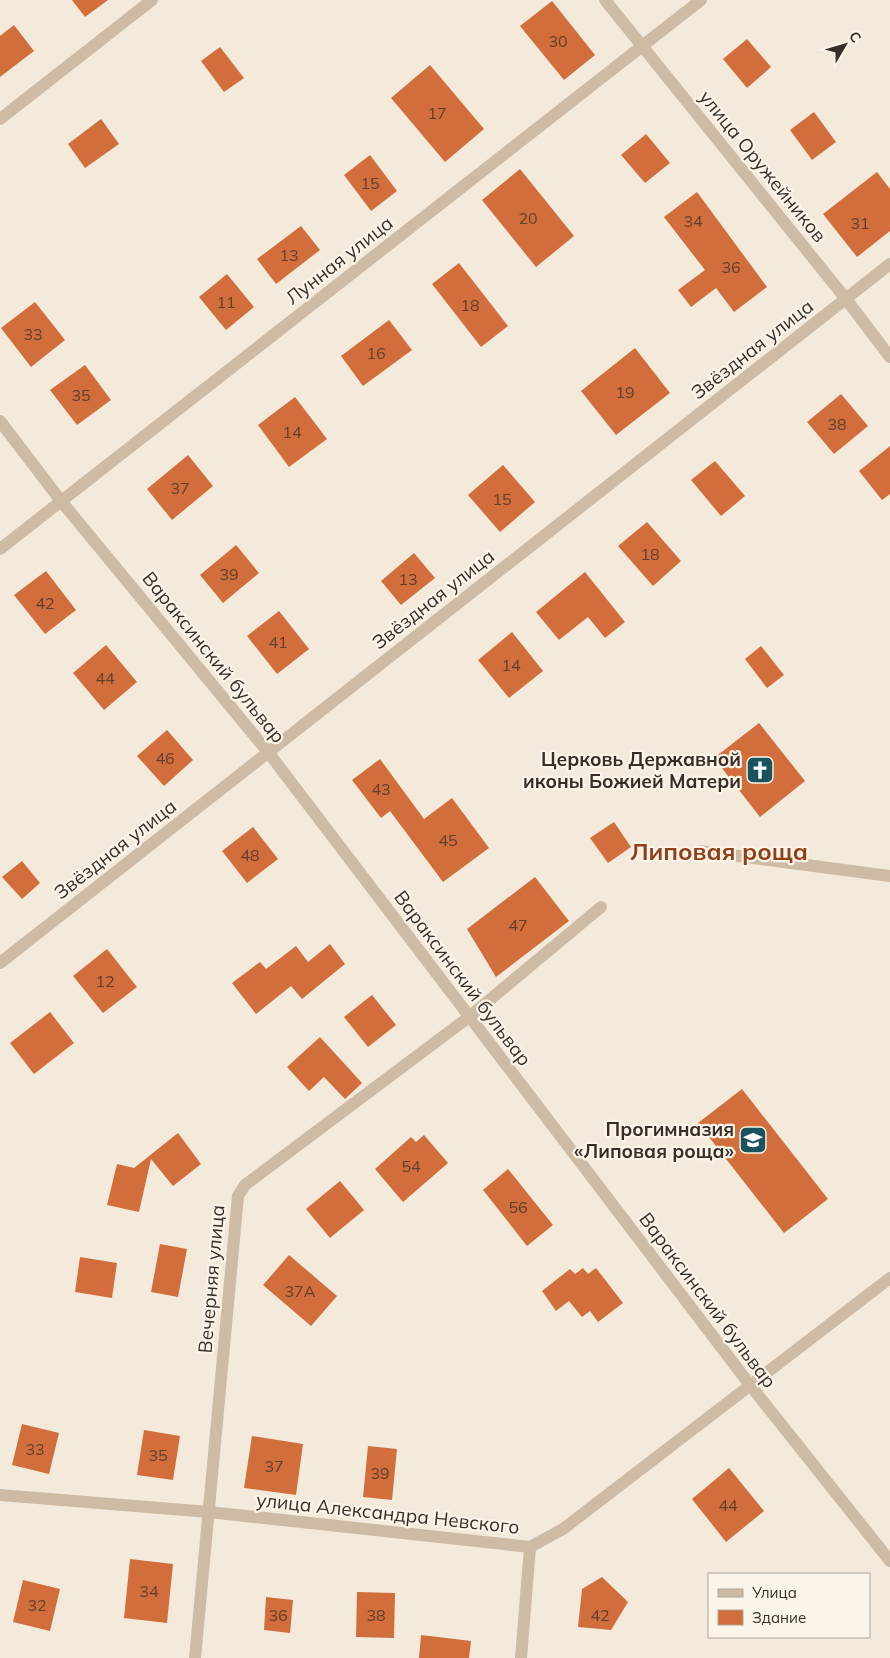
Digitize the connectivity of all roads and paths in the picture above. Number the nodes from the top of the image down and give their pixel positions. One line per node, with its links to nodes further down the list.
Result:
1 (152, 0): 5 (street)
2 (605, 0): 4 (street, улица Оружейников)
3 (701, 0): 4 (street, Лунная улица)
4 (642, 46): 7 (street, улица Оружейников); 10 (street, Лунная улица)
5 (0, 119)
6 (890, 264): 7 (street, Звёздная улица)
7 (846, 299): 8 (street, улица Оружейников); 12 (street, Звёздная улица)
8 (890, 357)
9 (0, 421): 10 (street, Вараксинский бульвар)
10 (61, 501): 11 (street, Лунная улица); 12 (street, Вараксинский бульвар)
11 (0, 548)
12 (268, 752): 16 (street, Звёздная улица); 17 (street, Вараксинский бульвар)
13 (700, 850): 14 (street)
14 (890, 876)
15 (601, 907): 17 (street, Вечерняя улица)
16 (0, 963)
17 (469, 1017): 19 (street, Вараксинский бульвар); 21 (street, Вечерняя улица)
18 (890, 1278): 19 (street)
19 (750, 1386): 22 (street, улица Александра Невского); 23 (street, Вараксинский бульвар)
20 (0, 1495): 21 (street, улица Александра Невского)
21 (210, 1512): 22 (street, улица Александра Невского); 24 (street, Вечерняя улица)
22 (530, 1547): 25 (street)
23 (890, 1561)
24 (195, 1658)
25 (521, 1658)

